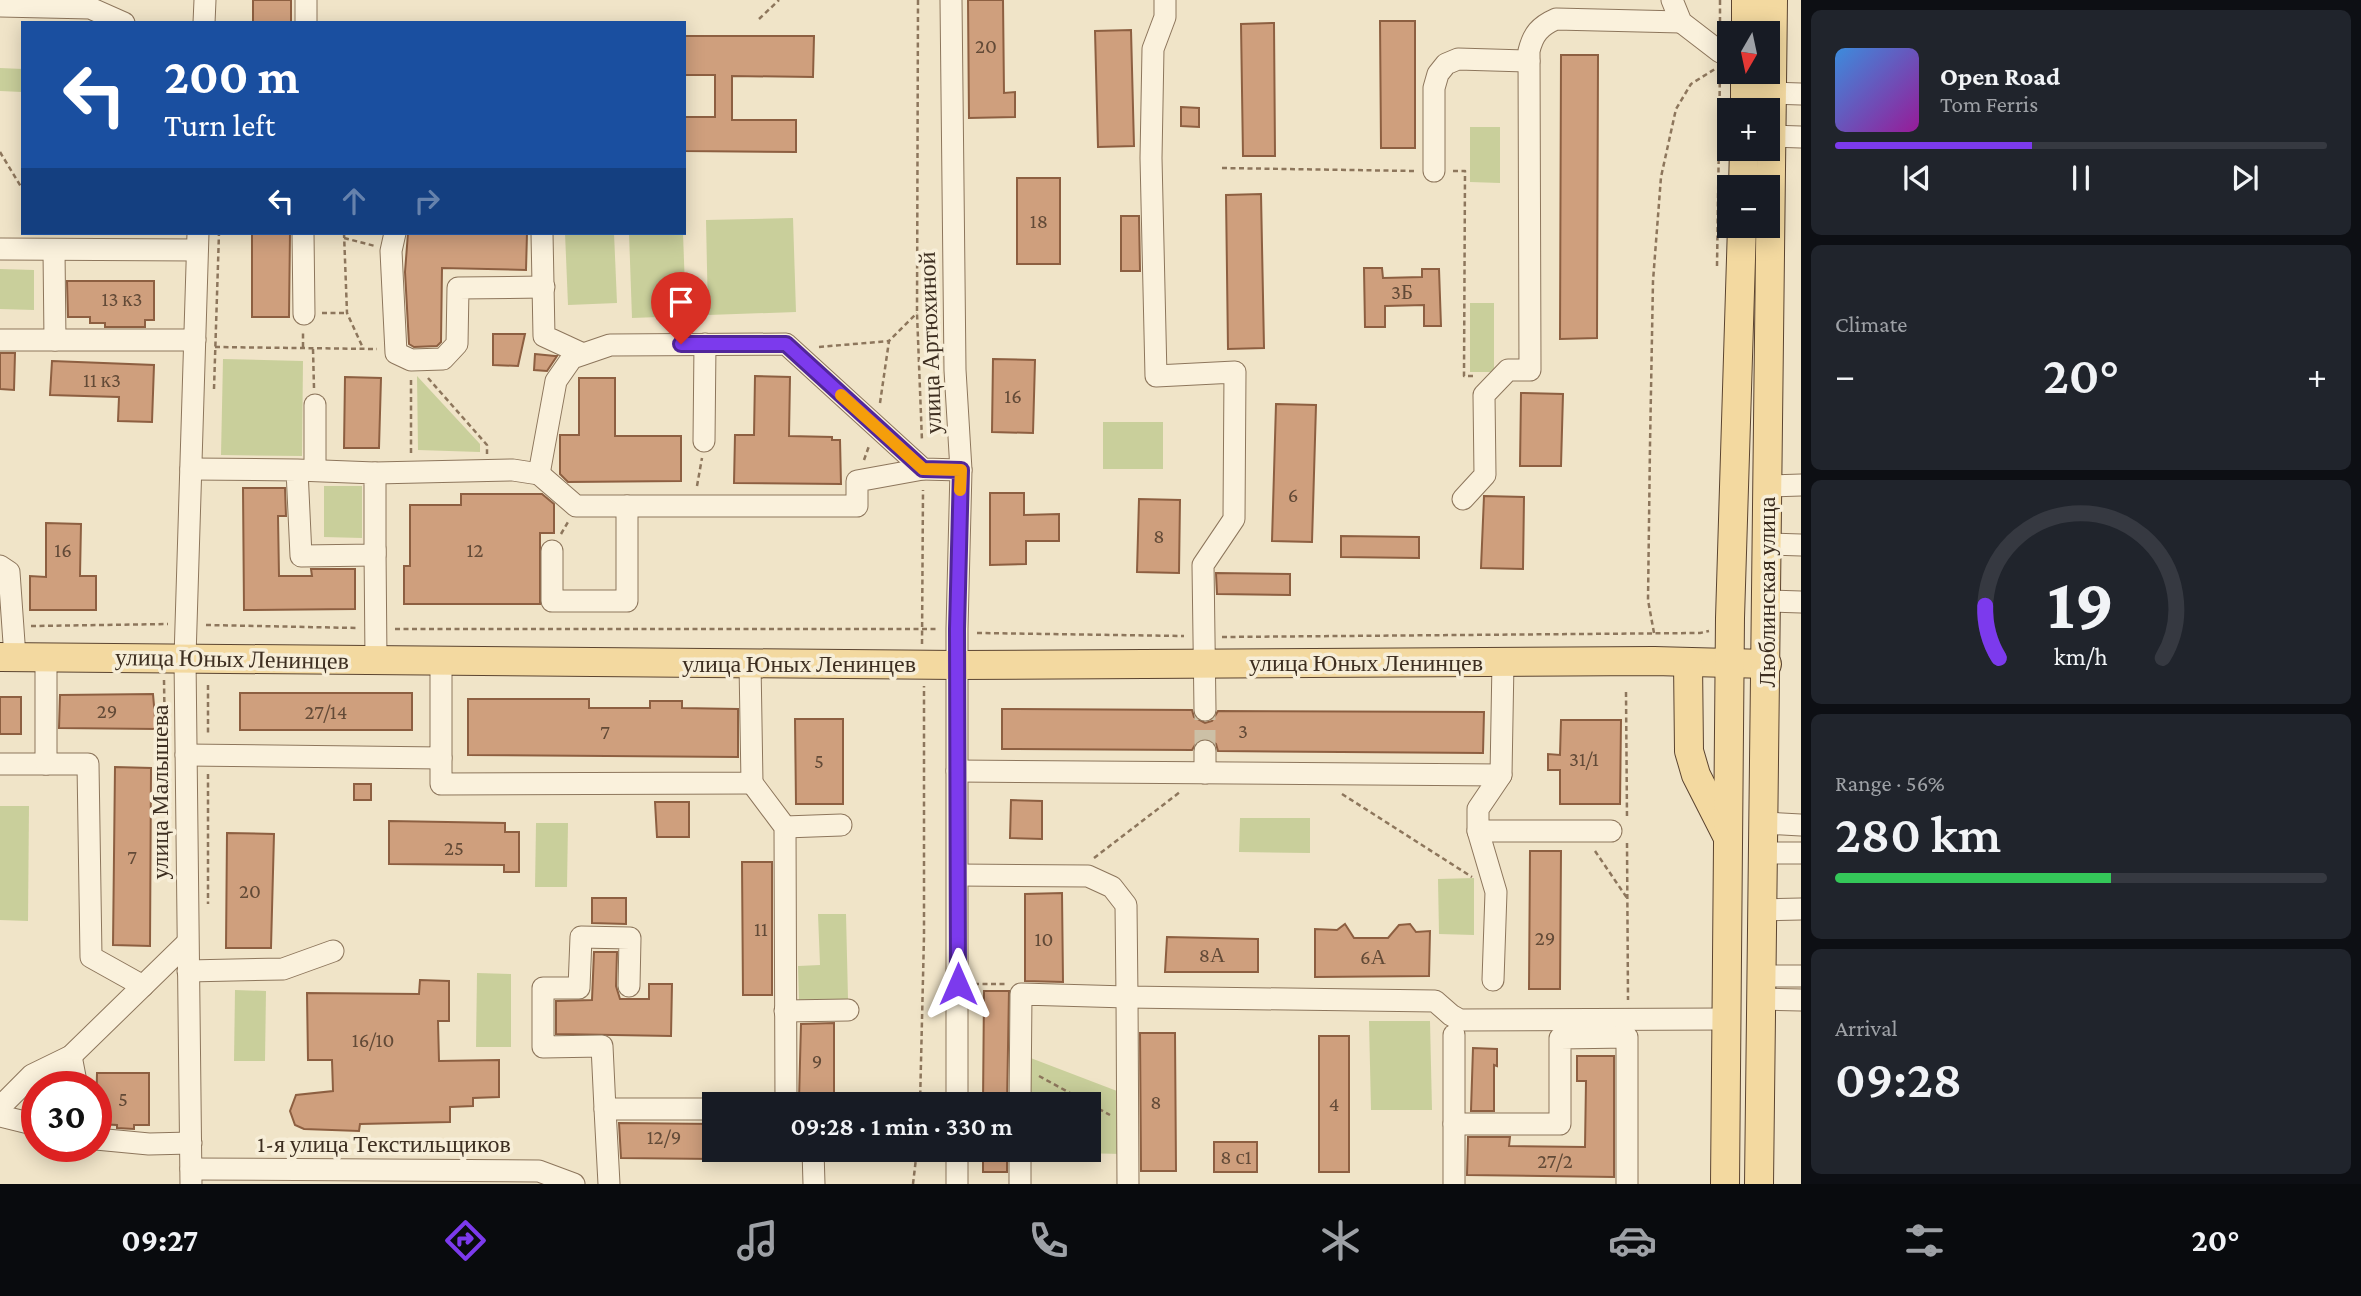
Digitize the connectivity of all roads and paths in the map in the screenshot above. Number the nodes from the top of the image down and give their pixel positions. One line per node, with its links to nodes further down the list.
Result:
1 (205, 0): 14 (street)
2 (306, 0): 15 (street)
3 (779, 0): 12 (path)
4 (918, 0): 42 (path)
5 (951, 0): 59 (street, улица Артюхиной)
6 (1165, 0): 84 (street)
7 (1672, 0): 17 (street)
8 (1746, 0): 16 (main road)
9 (1773, 0): 21 (main road, Люблинская улица)
10 (90, 4): 11 (street); 13 (street)
11 (0, 6)
12 (760, 19)
13 (120, 21)
14 (204, 21)
15 (306, 21)
16 (1746, 21)
17 (1681, 22): 18 (street); 19 (street)
18 (1717, 50)
19 (1529, 61): 29 (street); 53 (street)
20 (1717, 71): 83 (path)
21 (1772, 93): 22 (street); 23 (main road, Люблинская улица)
22 (1801, 94)
23 (1772, 98)
24 (1780, 136): 25 (street)
25 (1801, 136)
26 (0, 152): 30 (path)
27 (1771, 161): 65 (main road, Люблинская улица)
28 (1222, 168): 29 (path)
29 (1434, 171): 53 (path)
30 (21, 187)
31 (303, 235): 43 (street)
32 (542, 235): 40 (street)
33 (344, 238): 37 (path); 41 (path)
34 (1742, 238): 93 (main road, Люблинская улица)
35 (125, 241): 36 (street); 39 (street)
36 (198, 242): 46 (street, улица Малышева)
37 (393, 242): 51 (street)
38 (0, 249): 39 (street)
39 (54, 251): 45 (street)
40 (544, 287): 51 (street); 52 (street)
41 (347, 313): 43 (path); 49 (path)
42 (917, 313): 50 (path); 57 (path)
43 (304, 314)
44 (0, 340): 45 (street)
45 (55, 340): 46 (street)
46 (195, 344): 48 (path); 56 (street, улица Малышева)
47 (705, 344): 50 (street); 52 (street); 55 (street)
48 (313, 347): 49 (path); 54 (path)
49 (363, 348): 51 (path)
50 (791, 350): 57 (street)
51 (404, 354): 60 (path); 61 (path)
52 (583, 354): 63 (street)
53 (1503, 375): 66 (street)
54 (315, 405): 58 (street)
55 (704, 441): 69 (path)
56 (191, 469): 58 (street); 77 (street, улица Малышева)
57 (923, 469): 59 (street); 69 (street); 81 (path)
58 (306, 470): 62 (street); 72 (street)
59 (961, 470): 82 (street, улица Артюхиной)
60 (487, 471): 61 (street); 63 (street)
61 (412, 472): 62 (street)
62 (375, 473): 72 (street)
63 (539, 474): 67 (street)
64 (1801, 485): 65 (street)
65 (1768, 486): 70 (main road, Люблинская улица)
66 (1463, 499)
67 (576, 506): 68 (street); 73 (path)
68 (627, 506): 69 (street); 73 (street)
69 (694, 506)
70 (1767, 544): 71 (street); 75 (main road, Люблинская улица)
71 (1801, 545)
72 (375, 549): 80 (street)
73 (552, 551)
74 (0, 566): 78 (street)
75 (1767, 601): 76 (street); 94 (main road, Люблинская улица)
76 (1801, 601)
77 (186, 624): 78 (path); 80 (path); 87 (street, улица Малышева)
78 (14, 626): 85 (street)
79 (1712, 628): 83 (path)
80 (376, 629): 81 (path); 88 (street)
81 (921, 629): 82 (path); 95 (path)
82 (967, 631): 84 (path); 96 (street, улица Артюхиной)
83 (1654, 633): 84 (path)
84 (1205, 650): 90 (main road, улица Юных Ленинцев); 96 (main road, улица Юных Ленинцев); 98 (street)
85 (8, 657): 86 (main road, улица Юных Ленинцев)
86 (46, 657): 87 (main road, улица Юных Ленинцев); 103 (street)
87 (185, 658): 88 (main road, улица Юных Ленинцев); 100 (street, улица Малышева)
88 (376, 660): 89 (main road, улица Юных Ленинцев)
89 (442, 661): 92 (main road, улица Юных Ленинцев); 101 (street)
90 (1503, 662): 91 (main road, улица Юных Ленинцев); 107 (street)
91 (1688, 662): 93 (main road, улица Юных Ленинцев); 116 (main road)
92 (750, 663): 95 (main road, улица Юных Ленинцев); 108 (street)
93 (1730, 663): 94 (main road, улица Юных Ленинцев); 116 (main road, Люблинская улица)
94 (1767, 664): 109 (main road, Люблинская улица)
95 (923, 665): 96 (main road, улица Юных Ленинцев); 146 (path)
96 (957, 665): 104 (street, улица Артюхиной)
97 (1626, 692): 115 (path)
98 (1205, 710)
99 (1205, 751): 105 (street)
100 (186, 755): 101 (street); 125 (street, улица Малышева)
101 (441, 758): 108 (street)
102 (0, 764): 103 (street)
103 (46, 764): 131 (street)
104 (957, 771): 105 (street); 119 (street, улица Артюхиной)
105 (1205, 773): 106 (street); 120 (path)
106 (1310, 774): 107 (street); 121 (path)
107 (1501, 775): 113 (street)
108 (752, 783): 112 (street)
109 (1764, 823): 111 (street); 117 (main road, Люблинская улица)
110 (841, 825): 112 (street)
111 (1801, 825)
112 (785, 827): 138 (street)
113 (1478, 831): 114 (street); 121 (street)
114 (1581, 831): 115 (street); 122 (path)
115 (1621, 835): 122 (path)
116 (1729, 840): 140 (main road, Люблинская улица)
117 (1764, 853): 118 (street); 124 (main road, Люблинская улица)
118 (1801, 853)
119 (958, 875): 120 (street); 147 (street, улица Артюхиной)
120 (1072, 876): 135 (street)
121 (1496, 892): 129 (street)
122 (1627, 898): 139 (path)
123 (1801, 909): 124 (street)
124 (1763, 910): 133 (main road, Люблинская улица)
125 (187, 943): 127 (street, улица Малышева); 131 (street)
126 (333, 951): 127 (street)
127 (188, 971): 157 (street, улица Малышева)
128 (1801, 976): 133 (street)
129 (1493, 980)
130 (971, 984): 134 (path)
131 (143, 986): 142 (street)
132 (629, 986): 150 (street)
133 (1762, 988): 136 (street); 173 (main road, Люблинская улица)
134 (1021, 994): 135 (street); 143 (street)
135 (1127, 997): 139 (street); 155 (street)
136 (1801, 1000)
137 (848, 1010): 138 (street)
138 (785, 1011): 145 (street)
139 (1628, 1019): 140 (street)
140 (1727, 1019): 172 (main road, Люблинская улица)
141 (1454, 1035): 154 (street)
142 (71, 1056): 144 (street); 149 (street)
143 (1020, 1065): 148 (street); 155 (path)
144 (74, 1071)
145 (786, 1092)
146 (920, 1092)
147 (957, 1092)
148 (1020, 1092)
149 (0, 1107)
150 (605, 1109): 151 (street); 164 (street)
151 (702, 1109)
152 (0, 1116): 153 (street)
153 (21, 1121)
154 (1454, 1124): 170 (street); 171 (street)
155 (1128, 1125): 169 (street)
156 (112, 1141): 157 (street)
157 (191, 1143): 162 (street, улица Малышева)
158 (813, 1162): 165 (street)
159 (916, 1162): 166 (path)
160 (957, 1162): 167 (street)
161 (1020, 1162): 168 (street)
162 (191, 1176): 163 (street, 1-я улица Текстильщиков)
163 (574, 1184)
164 (610, 1184)
165 (814, 1184)
166 (913, 1184)
167 (957, 1184)
168 (1020, 1184)
169 (1128, 1184)
170 (1454, 1184)
171 (1627, 1184)
172 (1725, 1184)
173 (1759, 1184)

